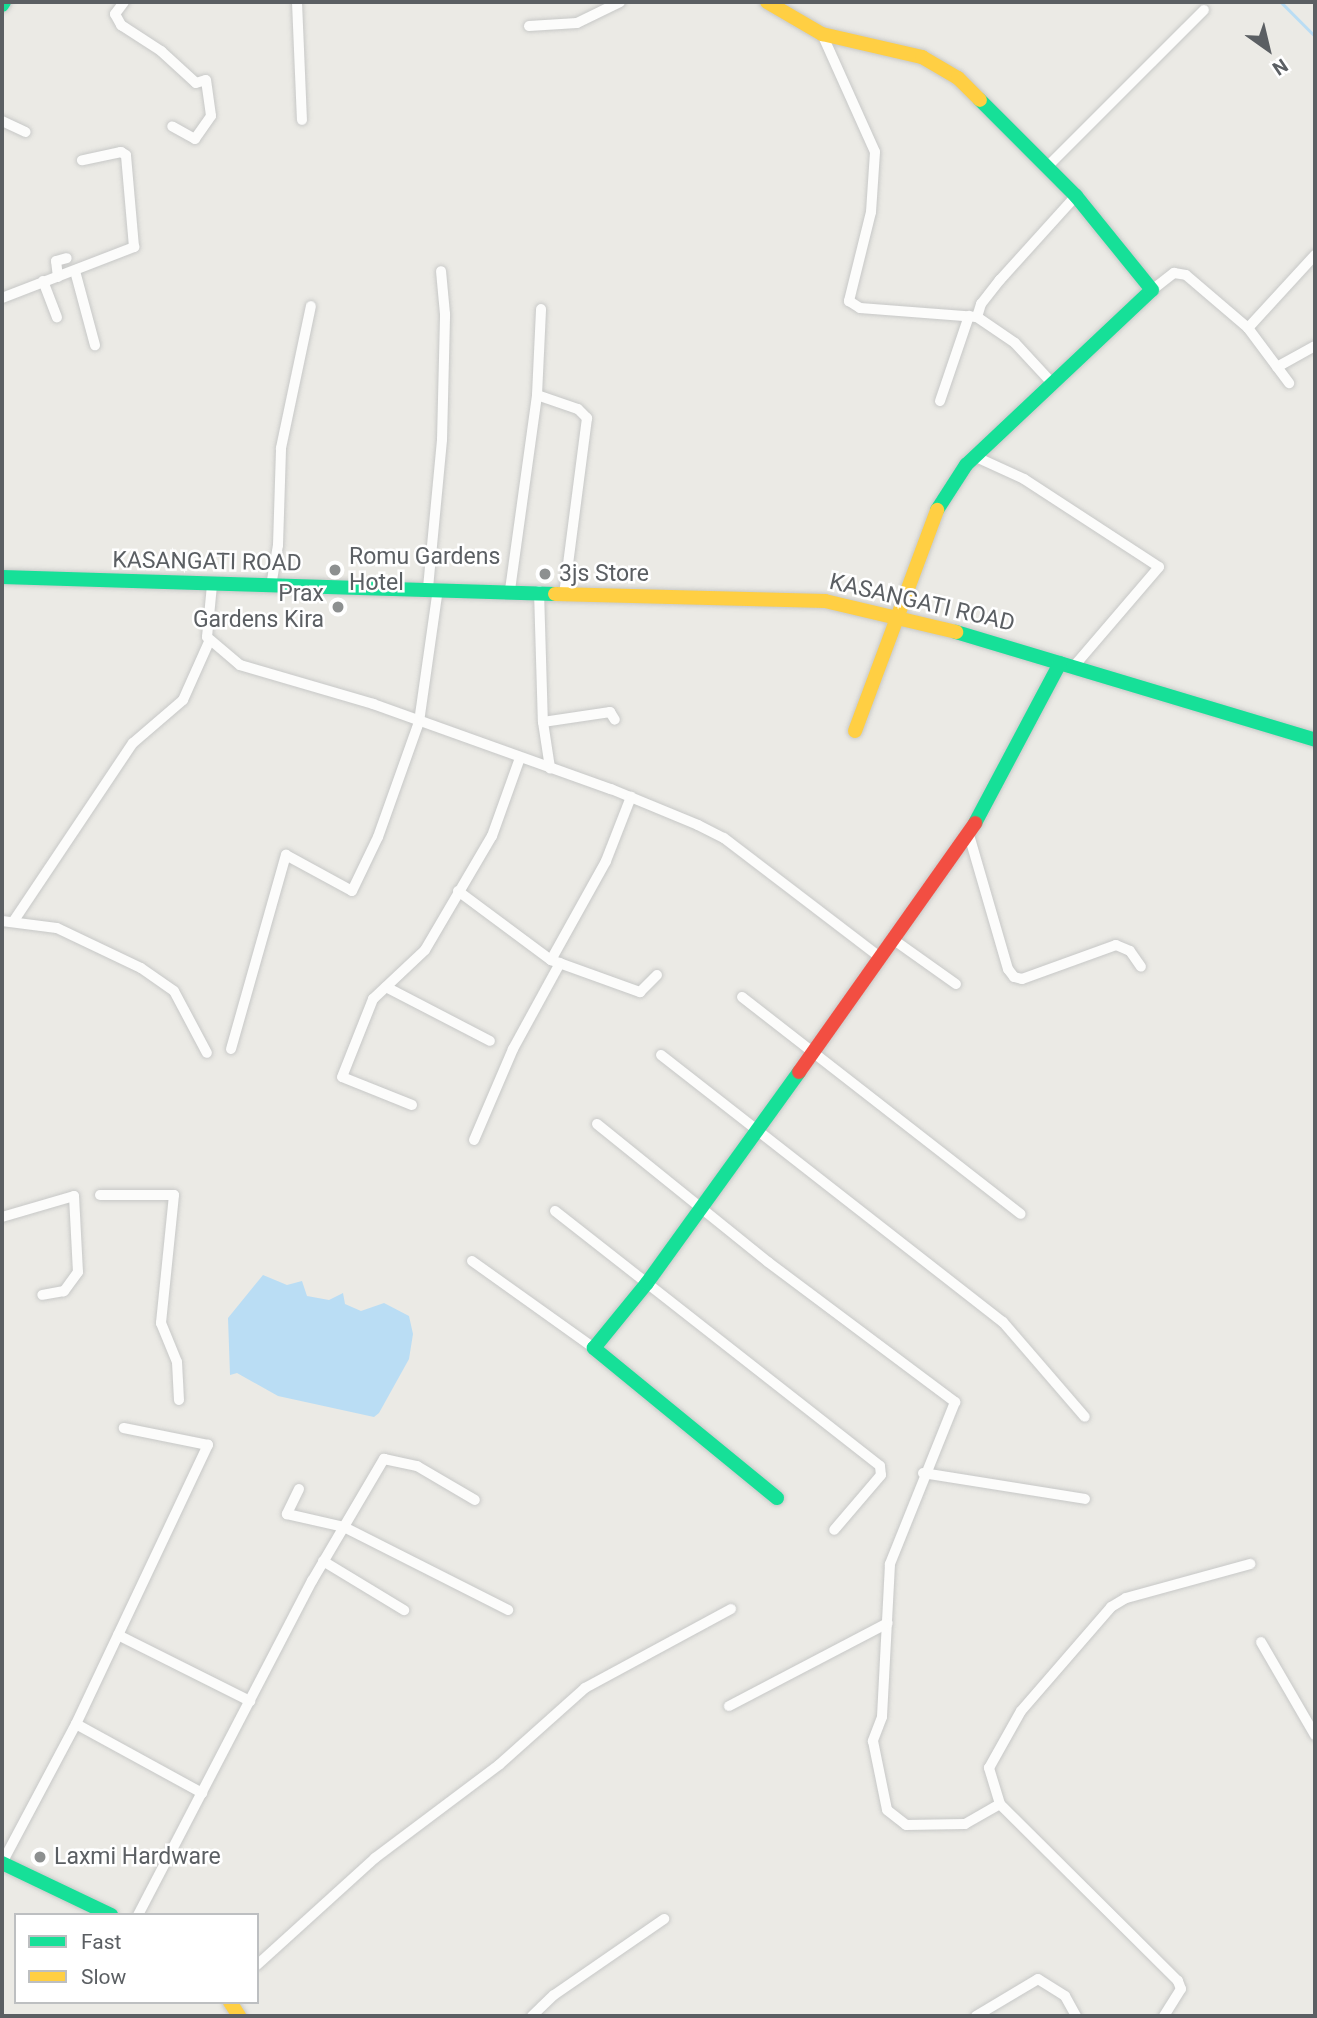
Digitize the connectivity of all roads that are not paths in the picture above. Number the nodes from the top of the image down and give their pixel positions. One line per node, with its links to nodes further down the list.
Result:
1 (124, 2): 10 (street)
2 (297, 2): 8 (street)
3 (620, 2): 6 (street)
4 (767, 2): 7 (street)
5 (1204, 10): 13 (street)
6 (528, 26)
7 (822, 34): 13 (street); 26 (street)
8 (302, 120)
9 (2, 121): 11 (street)
10 (172, 126)
11 (26, 132)
12 (82, 160): 17 (street)
13 (1048, 167): 14 (street)
14 (1076, 196): 21 (street); 26 (street)
15 (1315, 255): 27 (street)
16 (67, 258): 19 (street)
17 (75, 271): 19 (street); 28 (street)
18 (441, 271): 39 (street)
19 (58, 277): 20 (street)
20 (43, 281): 22 (street); 25 (street)
21 (1152, 290): 27 (street); 32 (street)
22 (2, 298)
23 (311, 306): 38 (street)
24 (541, 309): 33 (street)
25 (57, 317)
26 (973, 317): 32 (street); 34 (street)
27 (1248, 328): 30 (street)
28 (95, 345)
29 (1315, 346): 30 (street)
30 (1277, 367): 31 (street)
31 (1289, 383)
32 (1053, 384): 35 (street)
33 (537, 395): 40 (street); 42 (street)
34 (940, 401)
35 (976, 457): 43 (street); 45 (street)
36 (2, 577): 37 (street, KASANGATI ROAD)
37 (212, 585): 38 (street, KASANGATI ROAD); 44 (street)
38 (271, 586): 39 (street, KASANGATI ROAD)
39 (433, 589): 40 (street, KASANGATI ROAD); 47 (street)
40 (510, 590): 41 (street, KASANGATI ROAD)
41 (539, 591): 42 (street, KASANGATI ROAD); 48 (street)
42 (564, 596): 43 (street, KASANGATI ROAD)
43 (894, 618): 45 (street, KASANGATI ROAD); 49 (street)
44 (209, 642): 47 (street); 56 (street)
45 (1067, 664): 50 (street, KASANGATI ROAD); 54 (street)
46 (615, 720): 48 (street)
47 (419, 722): 51 (street); 67 (street)
48 (543, 722): 52 (street)
49 (855, 731)
50 (1315, 740)
51 (520, 758): 52 (street); 55 (street)
52 (550, 768): 53 (street)
53 (631, 797): 59 (street); 60 (street)
54 (968, 835): 58 (street); 61 (street)
55 (458, 891): 60 (street); 64 (street)
56 (15, 919): 57 (street); 69 (street)
57 (2, 920)
58 (894, 940): 59 (street); 63 (street)
59 (881, 958): 68 (street)
60 (556, 961): 62 (street); 74 (street)
61 (1141, 967)
62 (657, 975)
63 (956, 984)
64 (386, 987): 66 (street); 71 (street)
65 (742, 997): 68 (street)
66 (490, 1041)
67 (231, 1049)
68 (812, 1051): 73 (street); 78 (street)
69 (207, 1053)
70 (661, 1055): 73 (street)
71 (412, 1105)
72 (597, 1124): 76 (street)
73 (758, 1129): 76 (street); 85 (street)
74 (474, 1140)
75 (100, 1195): 84 (street)
76 (702, 1207): 81 (street); 87 (street)
77 (555, 1211): 81 (street)
78 (1021, 1214)
79 (2, 1217): 82 (street)
80 (472, 1261): 83 (street)
81 (647, 1283): 83 (street); 93 (street)
82 (42, 1296)
83 (594, 1348): 89 (street)
84 (179, 1400)
85 (1085, 1417)
86 (124, 1428): 100 (street)
87 (923, 1473): 90 (street); 99 (street)
88 (299, 1489): 92 (street)
89 (777, 1498)
90 (1085, 1499)
91 (475, 1500): 92 (street)
92 (344, 1527): 94 (street); 98 (street)
93 (834, 1530)
94 (323, 1561): 97 (street); 102 (street)
95 (1250, 1564): 107 (street)
96 (732, 1609): 112 (street)
97 (404, 1610)
98 (508, 1610)
99 (888, 1623): 103 (street); 107 (street)
100 (118, 1635): 102 (street); 104 (street)
101 (1261, 1642): 105 (street)
102 (250, 1701): 106 (street)
103 (729, 1706)
104 (76, 1724): 106 (street); 108 (street)
105 (1315, 1735)
106 (202, 1793): 110 (street)
107 (1000, 1804): 116 (street)
108 (2, 1863): 109 (street)
109 (107, 1913)
110 (139, 1913)
111 (664, 1919): 113 (street)
112 (259, 1963)
113 (532, 2016)
114 (976, 2016): 115 (street)
115 (1076, 2016)
116 (1164, 2016)

